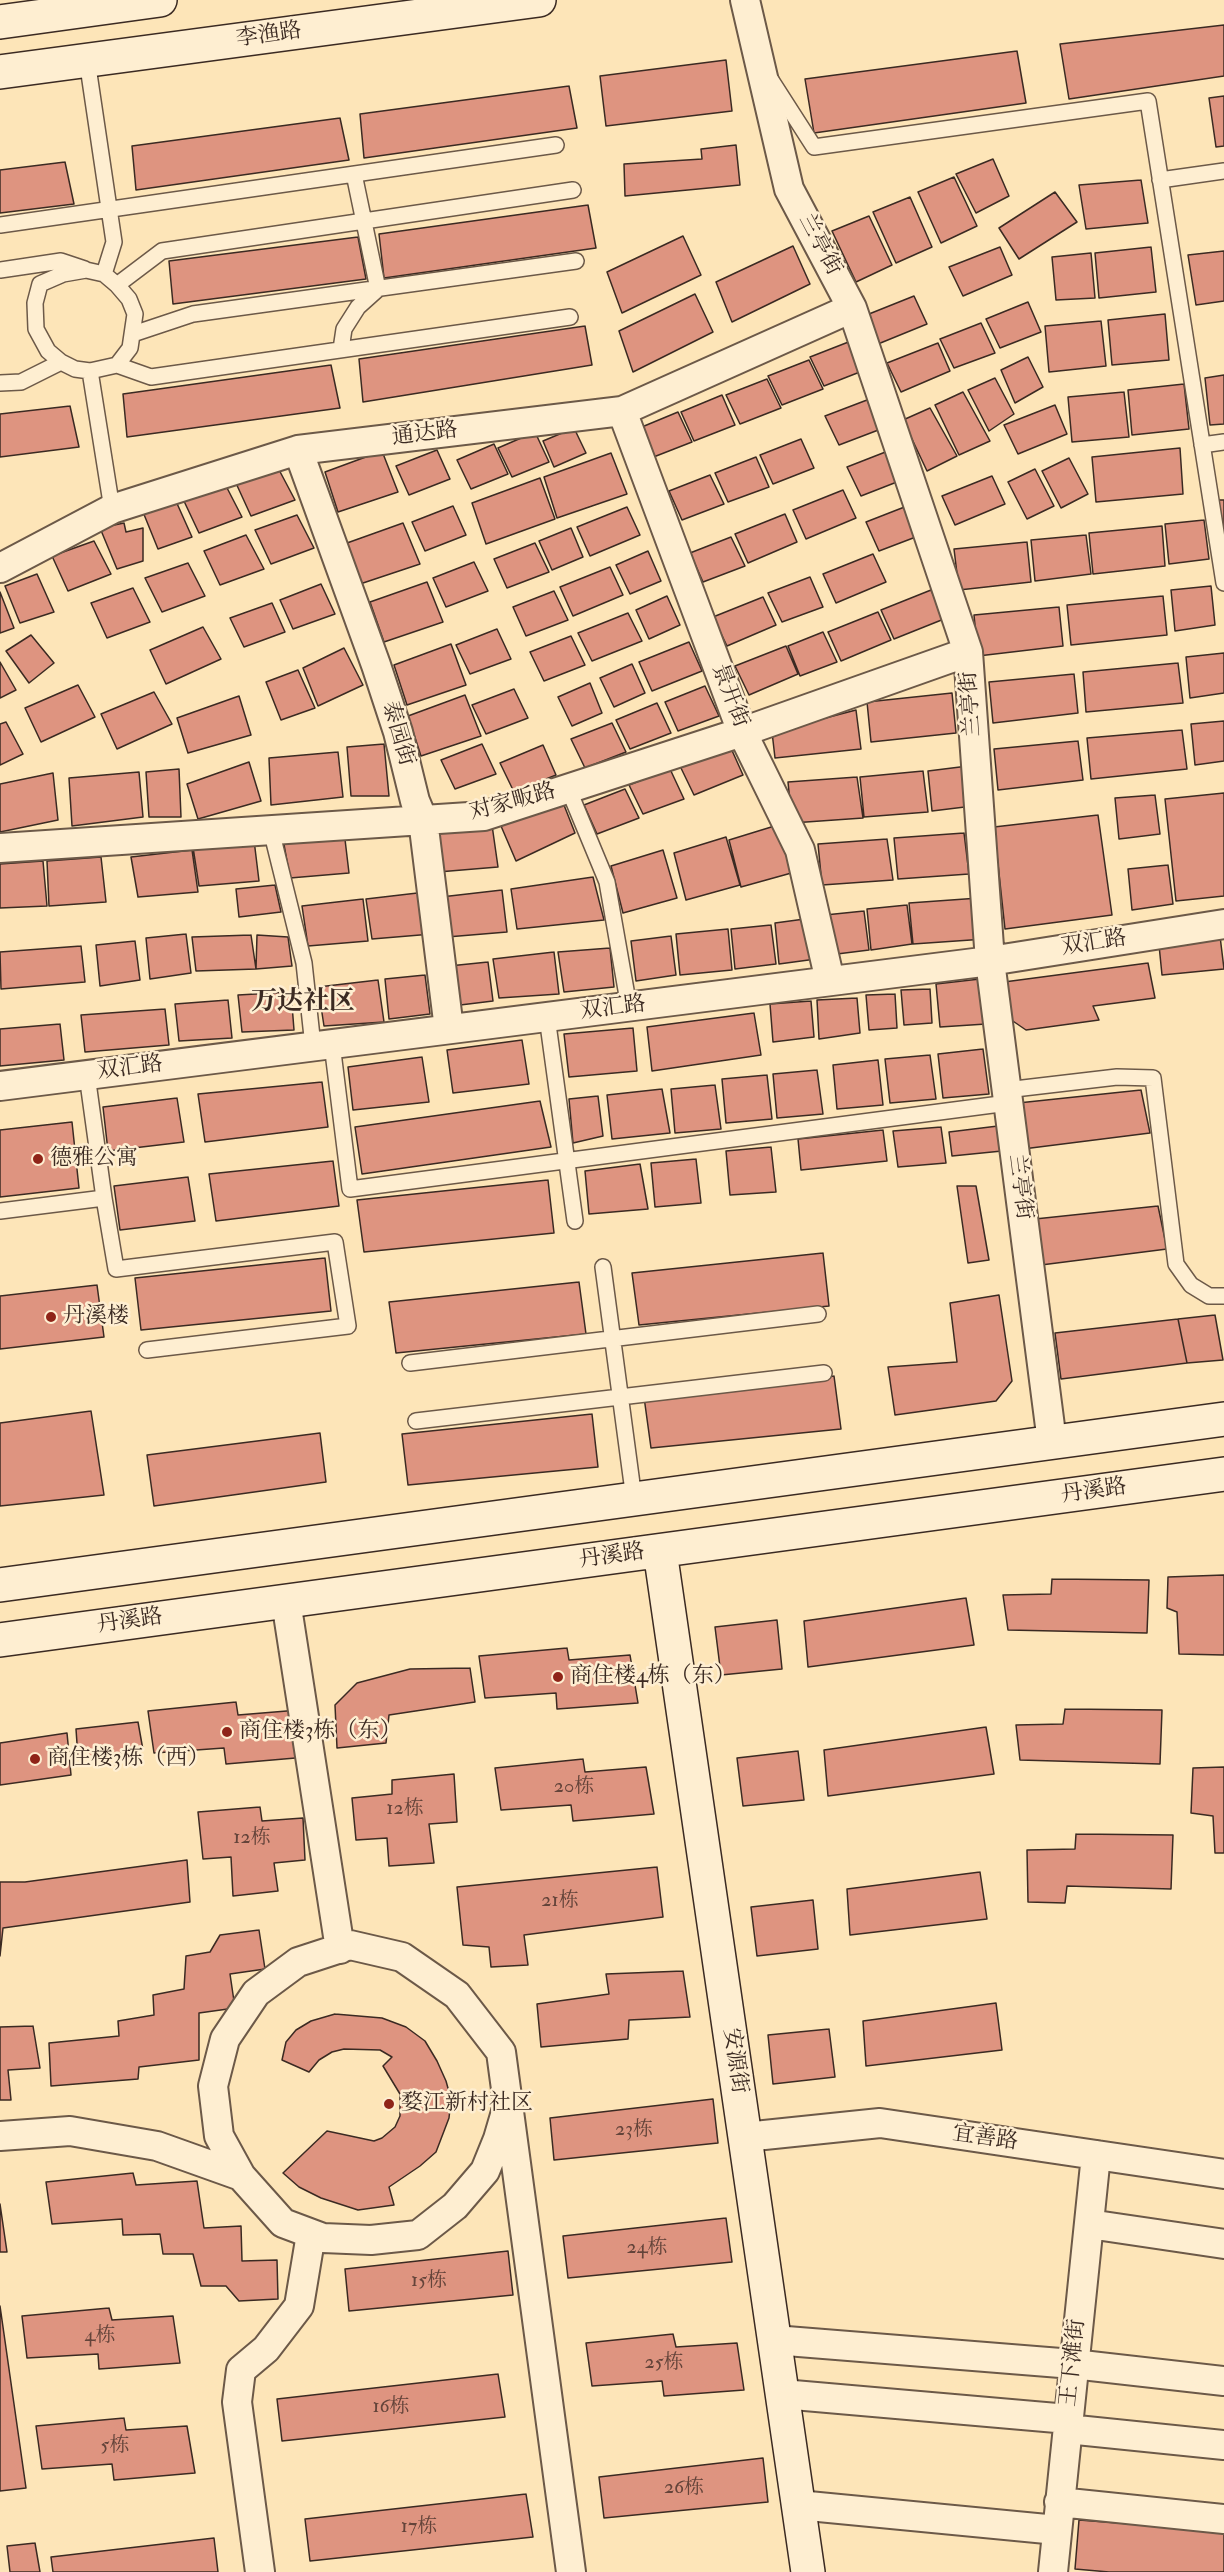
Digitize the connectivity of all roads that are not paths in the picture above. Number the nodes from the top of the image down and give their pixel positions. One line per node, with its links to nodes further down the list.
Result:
1 (160, 0): 4 (main road)
2 (539, 0): 5 (main road, 李渔路)
3 (745, 0): 6 (street, 兰亭街)
4 (0, 22)
5 (87, 60): 7 (main road, 李渔路); 13 (lane)
6 (759, 60): 11 (lane); 22 (street, 兰亭街)
7 (0, 72)
8 (556, 145): 10 (lane)
9 (1224, 171): 11 (lane)
10 (354, 174): 13 (lane); 14 (lane)
11 (1160, 180): 32 (lane)
12 (573, 190): 14 (lane)
13 (110, 209): 15 (lane); 19 (lane)
14 (364, 221): 20 (lane); 21 (lane)
15 (0, 225)
16 (576, 261): 21 (lane)
17 (0, 270): 18 (lane)
18 (86, 270): 19 (lane); 26 (lane)
19 (104, 274): 20 (lane)
20 (117, 285): 24 (lane)
21 (378, 288): 24 (lane); 25 (lane)
22 (852, 308): 30 (street, 通达路); 37 (street, 兰亭街)
23 (570, 317): 25 (lane)
24 (133, 334): 27 (lane)
25 (341, 349): 27 (lane)
26 (61, 362): 28 (lane); 29 (lane)
27 (117, 365): 28 (lane)
28 (90, 371): 34 (lane)
29 (0, 383)
30 (622, 411): 33 (street, 通达路); 38 (street, 景开街)
31 (1224, 442): 32 (lane)
32 (1202, 445): 36 (lane)
33 (298, 450): 34 (street, 通达路); 40 (street, 泰园街)
34 (112, 509): 35 (street, 通达路)
35 (0, 568)
36 (1224, 583)
37 (968, 652): 38 (street, 对家畈路); 44 (street, 兰亭街)
38 (742, 732): 39 (street, 对家畈路); 45 (street, 景开街)
39 (568, 788): 40 (street, 对家畈路); 46 (lane)
40 (423, 820): 41 (street, 对家畈路); 48 (street, 泰园街)
41 (271, 830): 42 (street, 对家畈路); 49 (lane)
42 (0, 848)
43 (1224, 924): 44 (street, 双汇路)
44 (990, 961): 45 (street, 双汇路); 52 (street, 兰亭街)
45 (830, 981): 46 (street, 双汇路)
46 (629, 1006): 47 (street, 双汇路)
47 (547, 1017): 48 (street, 双汇路); 53 (lane)
48 (449, 1029): 49 (street, 双汇路)
49 (322, 1045): 50 (street, 双汇路); 53 (lane)
50 (87, 1075): 51 (street, 双汇路); 54 (lane)
51 (0, 1086)
52 (1007, 1096): 53 (lane); 58 (lane); 67 (street, 兰亭街)
53 (567, 1161): 56 (lane)
54 (104, 1198): 55 (lane); 61 (lane)
55 (0, 1211)
56 (575, 1221)
57 (603, 1267): 60 (lane)
58 (1224, 1296)
59 (818, 1314): 60 (lane)
60 (613, 1339): 62 (lane); 64 (lane)
61 (147, 1350)
62 (410, 1363)
63 (824, 1373): 64 (lane)
64 (621, 1397): 66 (lane); 69 (lane)
65 (1224, 1419): 67 (main road)
66 (416, 1421)
67 (1052, 1442): 69 (main road)
68 (1224, 1474): 70 (main road, 丹溪路)
69 (634, 1499): 71 (main road)
70 (660, 1551): 72 (main road, 丹溪路); 77 (main road, 安源街)
71 (0, 1585)
72 (286, 1601): 73 (main road, 丹溪路); 74 (street)
73 (0, 1640)
74 (340, 1948): 75 (street); 80 (street)
75 (508, 2105): 82 (street); 95 (street)
76 (0, 2136): 80 (street)
77 (745, 2137): 78 (street, 宜善路); 84 (main road, 安源街)
78 (1096, 2155): 79 (street, 宜善路); 81 (street, 王下滩街)
79 (1224, 2174)
80 (240, 2176): 82 (street)
81 (1089, 2224): 83 (street); 85 (street, 王下滩街)
82 (311, 2234): 94 (street)
83 (1224, 2244)
84 (774, 2340): 85 (street); 87 (main road, 安源街)
85 (1073, 2364): 86 (street); 88 (street, 王下滩街)
86 (1224, 2381)
87 (782, 2394): 88 (street); 91 (main road, 安源街)
88 (1067, 2424): 89 (street); 90 (street, 王下滩街)
89 (1224, 2445)
90 (1059, 2502): 92 (street); 93 (street, 王下滩街)
91 (798, 2505): 93 (street); 96 (main road, 安源街)
92 (1224, 2519)
93 (1057, 2530): 97 (street, 王下滩街)
94 (260, 2572)
95 (571, 2572)
96 (808, 2572)
97 (1053, 2572)

